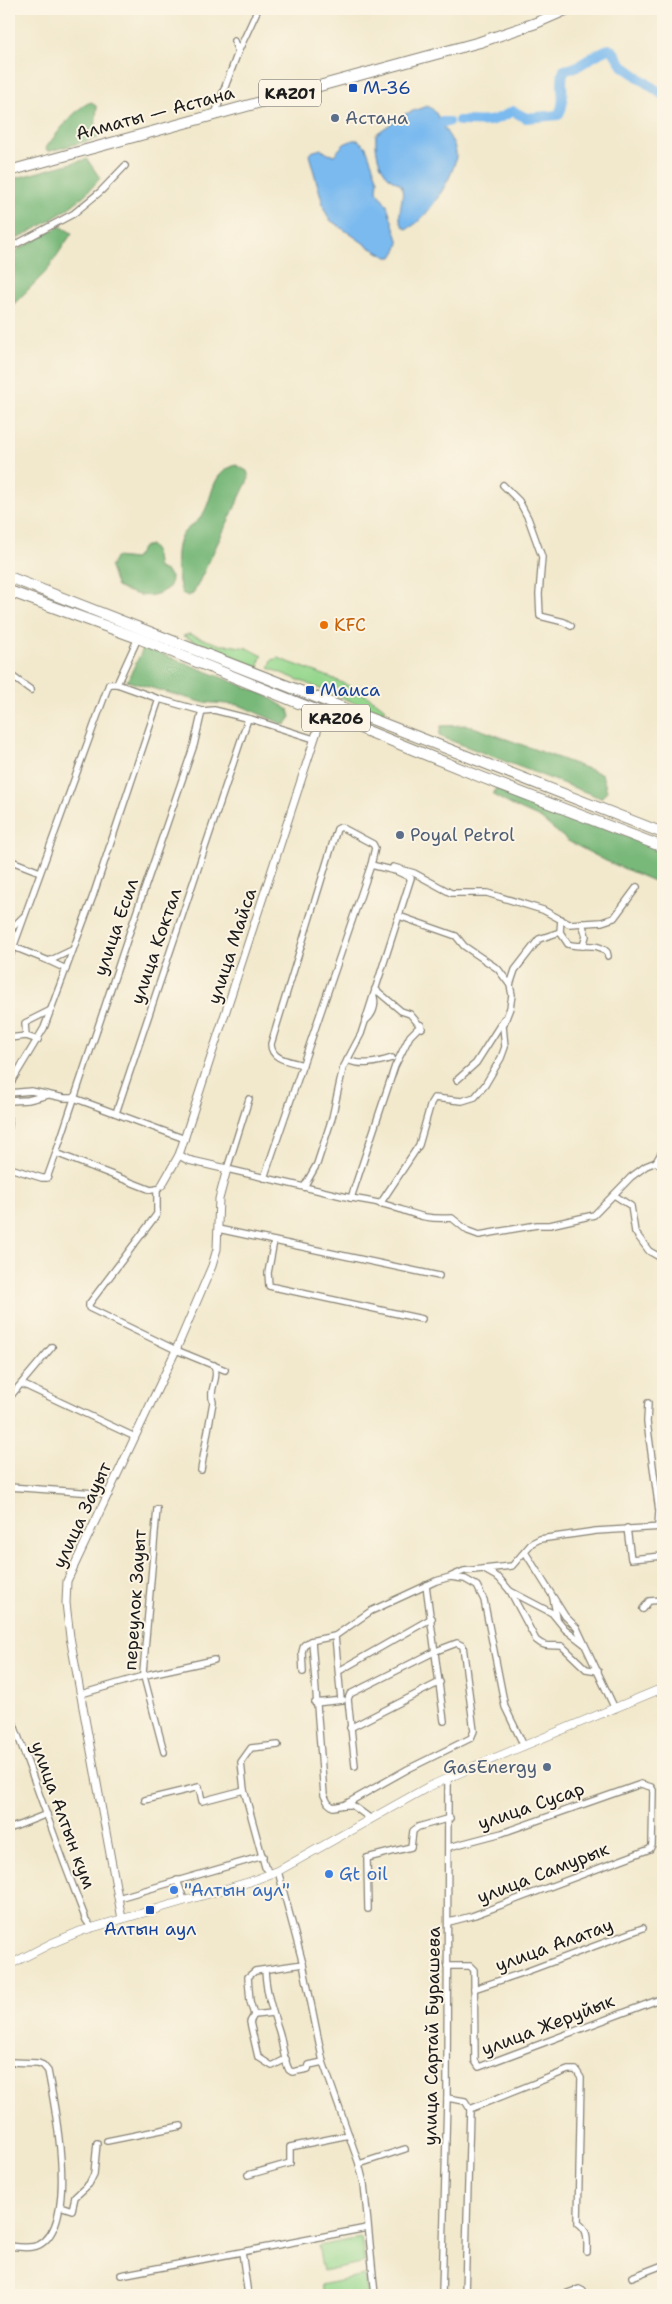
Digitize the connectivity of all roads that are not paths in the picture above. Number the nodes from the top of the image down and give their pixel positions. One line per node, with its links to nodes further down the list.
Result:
1 (258, 9): 4 (street)
2 (568, 9): 5 (highway, Алматы — Астана / KАZ01)
3 (234, 41): 4 (street)
4 (238, 52): 5 (street)
5 (215, 114): 7 (highway, Алматы — Астана / KАZ01)
6 (125, 166): 8 (street)
7 (9, 171)
8 (9, 248)
9 (502, 485): 13 (street)
10 (9, 577): 11 (highway, KАZ06)
11 (24, 583): 12 (highway); 23 (highway, KАZ06)
12 (14, 592): 14 (highway, KАZ06)
13 (571, 626)
14 (138, 638): 16 (street); 20 (highway, KАZ06)
15 (9, 674): 17 (street)
16 (116, 684): 18 (street); 28 (street)
17 (31, 690)
18 (160, 699): 19 (street); 38 (street)
19 (202, 711): 21 (street); 57 (street, улица Есил)
20 (323, 714): 22 (street, улица Майса); 24 (highway, KАZ06)
21 (248, 719): 22 (street); 60 (street, улица Коктал)
22 (314, 739): 63 (street, улица Майса)
23 (663, 833)
24 (663, 847)
25 (9, 860): 28 (street)
26 (371, 865): 27 (street); 52 (street); 52 (street)
27 (383, 868): 31 (street); 32 (street)
28 (40, 872): 30 (street)
29 (637, 887): 33 (street)
30 (24, 916): 34 (street); 36 (street)
31 (399, 916): 43 (street); 44 (street)
32 (561, 919): 33 (street); 35 (street)
33 (582, 923): 37 (street)
34 (9, 931)
35 (560, 932): 37 (street); 43 (street)
36 (11, 945): 40 (street); 41 (street)
37 (582, 946): 39 (street)
38 (73, 949): 41 (street); 42 (street)
39 (608, 956)
40 (9, 960)
41 (49, 961): 42 (street)
42 (66, 968): 45 (street)
43 (510, 985): 46 (street)
44 (374, 991): 51 (street); 75 (street)
45 (51, 1010): 47 (street); 49 (street)
46 (506, 1016): 53 (street); 76 (street)
47 (26, 1036): 48 (street); 49 (street)
48 (9, 1038)
49 (38, 1040): 54 (street)
50 (392, 1058): 51 (street)
51 (347, 1060): 73 (street)
52 (303, 1064): 71 (street)
53 (457, 1080)
54 (9, 1086)
55 (9, 1093): 56 (street)
56 (49, 1094): 57 (street); 59 (street)
57 (74, 1098): 60 (street); 65 (street, улица Есил)
58 (249, 1098): 70 (street)
59 (9, 1101)
60 (116, 1113): 63 (street)
61 (9, 1120): 62 (street)
62 (9, 1126)
63 (185, 1139): 66 (street, улица Майса)
64 (663, 1150): 67 (street)
65 (56, 1154): 69 (street, улица Есил); 72 (street)
66 (179, 1154): 70 (street); 72 (street, улица Майса)
67 (656, 1162): 68 (street); 74 (street)
68 (663, 1168)
69 (13, 1169)
70 (227, 1169): 71 (street); 77 (street, улица Зауыт)
71 (264, 1178): 73 (street)
72 (159, 1187): 83 (street)
73 (304, 1187): 75 (street)
74 (614, 1195): 76 (street); 79 (street)
75 (352, 1198): 76 (street)
76 (380, 1204)
77 (218, 1229): 78 (street); 83 (street, улица Зауыт)
78 (274, 1240): 80 (street); 81 (street)
79 (663, 1259)
80 (439, 1276)
81 (422, 1319)
82 (52, 1347): 86 (street)
83 (176, 1350): 84 (street); 89 (street, улица Зауыт)
84 (214, 1365): 85 (street); 90 (street)
85 (225, 1370)
86 (22, 1384): 87 (street); 89 (street)
87 (9, 1398)
88 (648, 1403): 94 (street)
89 (135, 1438): 92 (street, улица Зауыт)
90 (201, 1470)
91 (9, 1487): 92 (street)
92 (109, 1494): 118 (street, улица Зауыт)
93 (157, 1508): 115 (street, переулок Зауыт)
94 (661, 1526): 95 (street)
95 (627, 1528): 96 (street); 97 (street)
96 (525, 1552): 98 (street); 102 (street)
97 (663, 1556)
98 (482, 1569): 99 (street); 101 (street)
99 (450, 1577): 100 (street); 126 (street)
100 (426, 1585): 105 (street); 107 (street)
101 (510, 1591): 106 (street); 112 (street)
102 (553, 1596): 106 (street); 109 (street)
103 (663, 1600): 104 (street)
104 (643, 1609)
105 (432, 1618): 110 (street); 113 (street)
106 (557, 1618): 109 (street)
107 (335, 1636): 108 (street); 113 (street)
108 (312, 1641): 114 (street); 120 (street)
109 (583, 1643): 112 (street)
110 (436, 1651): 116 (street); 119 (street); 132 (street)
111 (214, 1660): 115 (street)
112 (598, 1670): 121 (street)
113 (339, 1671): 119 (street)
114 (303, 1672)
115 (144, 1677): 118 (street); 127 (street, переулок Зауыт)
116 (440, 1682): 123 (street); 124 (street)
117 (663, 1688): 121 (main road)
118 (81, 1694): 142 (street, улица Зауыт)
119 (344, 1700): 120 (street); 124 (street)
120 (315, 1703): 132 (street)
121 (615, 1709): 126 (main road)
122 (9, 1711): 133 (street, улица Алтын кум)
123 (444, 1721)
124 (350, 1728): 128 (street)
125 (278, 1745): 130 (street)
126 (524, 1746): 129 (main road)
127 (164, 1752)
128 (354, 1766)
129 (448, 1778): 134 (street, улица Сартай Бурашева); 135 (main road)
130 (244, 1790): 131 (street); 139 (street)
131 (145, 1800)
132 (344, 1805): 135 (street)
133 (47, 1814): 136 (street); 147 (street, улица Алтын кум)
134 (450, 1818): 137 (street, улица Сартай Бурашева); 144 (street)
135 (371, 1819): 140 (main road)
136 (9, 1829)
137 (449, 1847): 138 (street, улица Сусар); 146 (street, улица Сартай Бурашева)
138 (648, 1850): 146 (street, улица Самурык)
139 (263, 1856): 140 (street); 141 (street)
140 (274, 1872): 143 (main road); 151 (street)
141 (178, 1880): 142 (street); 143 (street)
142 (118, 1898): 145 (street, улица Зауыт)
143 (184, 1900): 145 (main road)
144 (368, 1909)
145 (122, 1919): 147 (main road)
146 (449, 1922): 152 (street, улица Сартай Бурашева)
147 (92, 1928): 150 (main road)
148 (643, 1928): 154 (street, улица Алатау)
149 (9, 1952): 150 (street)
150 (10, 1964)
151 (303, 1964): 153 (street); 160 (street)
152 (447, 1966): 154 (street, улица Жеруйык); 161 (street, улица Сартай Бурашева)
153 (265, 1970): 156 (street); 157 (street)
154 (474, 1989): 155 (street, улица Жеруйык)
155 (663, 1998)
156 (272, 2013): 157 (street); 158 (street)
157 (254, 2014): 158 (street)
158 (286, 2059): 160 (street)
159 (9, 2062): 170 (street)
160 (322, 2062): 164 (street)
161 (447, 2098): 162 (street); 180 (street, улица Сартай Бурашева)
162 (470, 2109): 174 (street); 181 (street)
163 (181, 2126): 165 (street)
164 (349, 2135): 168 (street); 169 (street)
165 (107, 2141)
166 (97, 2143): 170 (street)
167 (405, 2149): 168 (street)
168 (359, 2164): 171 (street)
169 (248, 2175)
170 (60, 2206): 172 (street)
171 (367, 2228): 173 (street); 179 (street)
172 (9, 2246)
173 (242, 2252): 176 (street); 178 (street)
174 (588, 2252)
175 (663, 2265): 177 (street)
176 (121, 2275)
177 (632, 2277)
178 (248, 2295)
179 (375, 2295)
180 (442, 2295)
181 (465, 2295)
182 (562, 2295): 183 (street)
183 (584, 2295)

